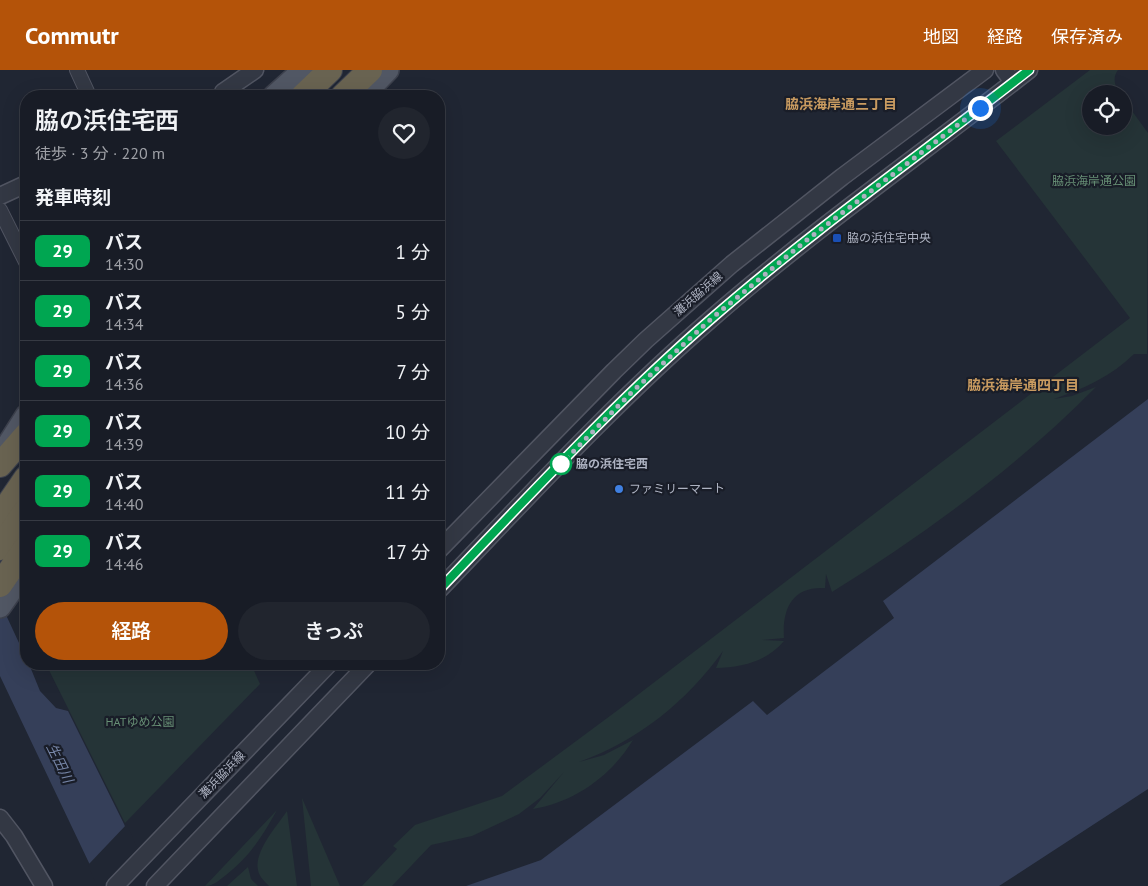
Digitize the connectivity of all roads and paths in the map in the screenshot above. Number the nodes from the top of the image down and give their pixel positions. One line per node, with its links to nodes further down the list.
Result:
1 (77, 70): 10 (street)
2 (255, 70): 11 (street)
3 (303, 70): 12 (main road)
4 (330, 70): 13 (highway)
5 (370, 70): 14 (highway)
6 (388, 70): 15 (main road)
7 (985, 70): 27 (street, 灘浜脇浜線)
8 (1029, 70): 9 (street)
9 (1009, 76): 31 (street)
10 (86, 90)
11 (229, 90)
12 (281, 90)
13 (309, 90)
14 (348, 90)
15 (369, 90)
16 (20, 187): 17 (street)
17 (0, 196)
18 (0, 210): 19 (street)
19 (20, 250)
20 (20, 426): 22 (main road)
21 (20, 442): 23 (highway)
22 (0, 458)
23 (0, 465)
24 (20, 487): 25 (highway)
25 (0, 516)
26 (20, 519): 28 (highway)
27 (445, 544)
28 (0, 548)
29 (20, 560): 32 (highway)
30 (20, 577): 32 (main road)
31 (445, 584)
32 (3, 596)
33 (323, 670): 38 (street, 灘浜脇浜線)
34 (362, 670): 36 (street)
35 (0, 818): 37 (street)
36 (157, 884)
37 (44, 886)
38 (115, 886)

